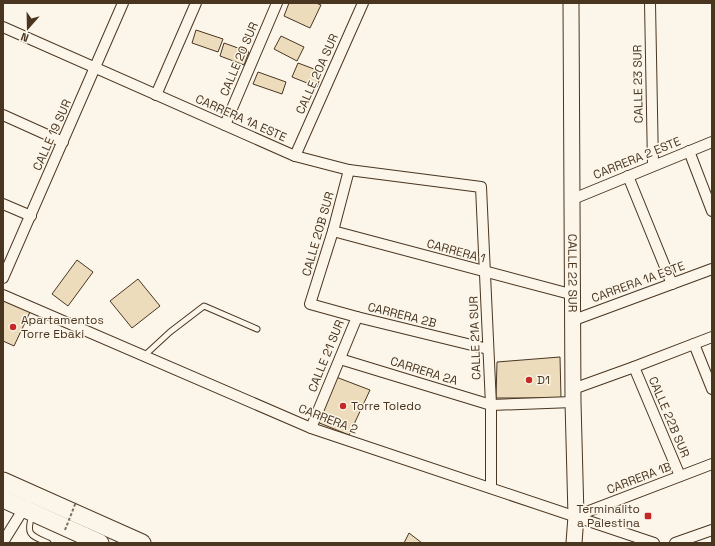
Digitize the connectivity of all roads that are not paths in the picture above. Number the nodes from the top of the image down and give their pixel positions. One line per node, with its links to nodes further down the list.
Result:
1 (124, 3): 8 (street, CALLE 19 SUR)
2 (196, 3): 9 (street)
3 (278, 3): 11 (street, CALLE 20 SUR)
4 (571, 3): 20 (main road, CALLE 22 SUR)
5 (650, 3): 16 (street, CALLE 23 SUR)
6 (360, 4): 15 (street, CALLE 20A SUR)
7 (3, 27): 8 (street, CARRERA 1A ESTE)
8 (96, 68): 9 (street, CARRERA 1A ESTE); 12 (street, CALLE 19 SUR)
9 (156, 95): 11 (street, CARRERA 1A ESTE)
10 (3, 115): 12 (street)
11 (225, 125): 15 (street, CARRERA 1A ESTE)
12 (63, 142): 23 (street, CALLE 19 SUR)
13 (712, 142): 14 (street, CARRERA 2 ESTE)
14 (688, 151): 16 (street, CARRERA 2 ESTE); 22 (street)
15 (295, 156): 17 (street, CARRERA 1A ESTE)
16 (653, 165): 18 (street, CARRERA 2 ESTE)
17 (349, 170): 19 (street, CARRERA 1A ESTE); 24 (street, CALLE 20B SUR)
18 (628, 176): 20 (street, CARRERA 2 ESTE); 28 (street)
19 (481, 187): 26 (street, CALLE 21A SUR)
20 (573, 198): 30 (main road, CALLE 22 SUR)
21 (3, 204): 23 (street)
22 (712, 211)
23 (31, 216): 27 (street, CALLE 19 SUR)
24 (333, 232): 26 (street, CARRERA 1); 31 (street, CALLE 20B SUR)
25 (712, 269): 28 (street, CARRERA 1A ESTE)
26 (486, 273): 30 (street, CARRERA 1); 37 (street, CALLE 21A SUR)
27 (3, 278)
28 (672, 284): 33 (street, CARRERA 1A ESTE)
29 (3, 295): 38 (street, CARRERA 2)
30 (574, 295): 33 (main road, CALLE 22 SUR)
31 (310, 304): 32 (street, CARRERA 2B)
32 (357, 317): 37 (street, CARRERA 2B); 39 (street, CALLE 21 SUR)
33 (574, 320): 42 (main road, CALLE 22 SUR)
34 (257, 329): 38 (lane)
35 (712, 336): 36 (street)
36 (694, 344): 40 (street); 41 (street)
37 (488, 349): 43 (street, CALLE 21A SUR)
38 (144, 356): 44 (street, CARRERA 2)
39 (340, 359): 43 (street, CARRERA 2A); 44 (street, CALLE 21 SUR)
40 (634, 367): 42 (street); 46 (street, CALLE 22B SUR)
41 (712, 389)
42 (573, 395): 43 (street, CARRERA 2A); 51 (main road, CALLE 22 SUR)
43 (491, 405): 48 (street, CALLE 21A SUR)
44 (311, 428): 48 (street, CARRERA 2)
45 (712, 464): 46 (street, CARRERA 1B)
46 (680, 476): 51 (street, CARRERA 1B)
47 (3, 480): 50 (main road)
48 (491, 488): 51 (street, CARRERA 2)
49 (3, 498): 50 (main road)
50 (30, 505): 53 (main road); 54 (street); 55 (lane); 56 (main road)
51 (576, 516): 58 (main road, CALLE 22 SUR); 59 (street, CARRERA 2)
52 (712, 530): 60 (street)
53 (118, 538): 57 (main road)
54 (3, 542)
55 (48, 543)
56 (99, 543)
57 (142, 543)
58 (574, 543)
59 (654, 543)
60 (674, 543)

